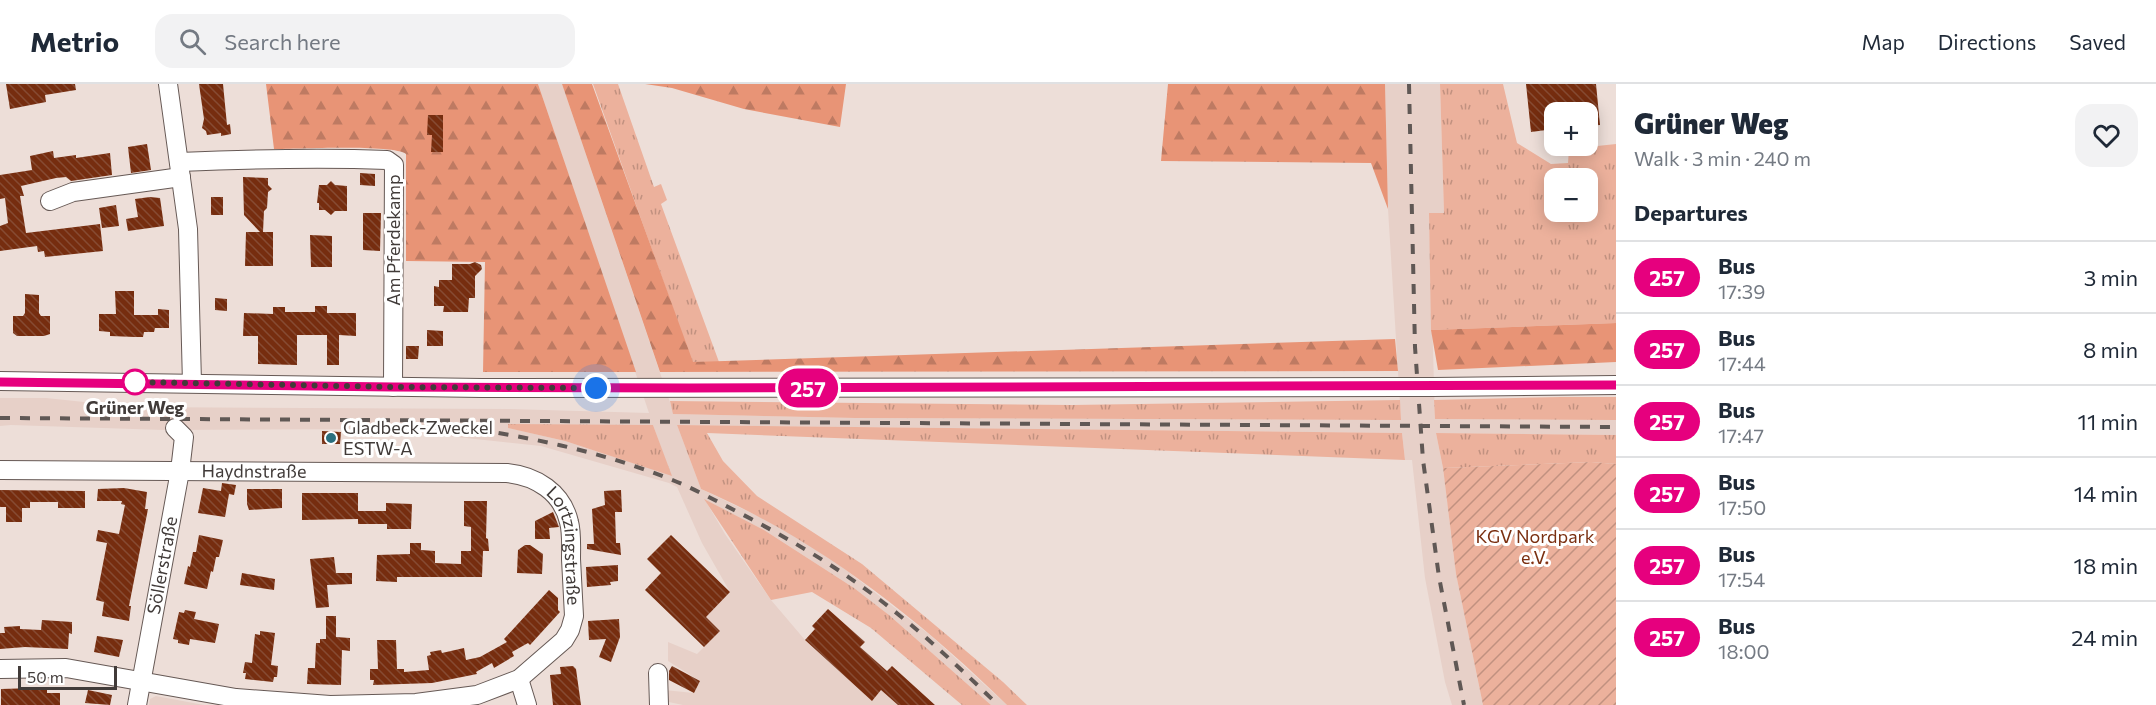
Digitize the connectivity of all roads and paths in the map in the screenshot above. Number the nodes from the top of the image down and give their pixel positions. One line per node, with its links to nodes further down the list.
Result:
1 (168, 84): 2 (street)
2 (180, 170): 3 (street); 5 (street); 7 (street, Am Pferdekamp)
3 (50, 201)
4 (0, 381): 5 (street)
5 (192, 383): 7 (street)
6 (1616, 385): 7 (street, bridge)
7 (393, 387)
8 (176, 428): 10 (street, Söllerstraße)
9 (0, 470): 10 (street, Haydnstraße)
10 (180, 471): 11 (street, Haydnstraße); 15 (street, Söllerstraße)
11 (507, 473): 14 (street, Lortzingstraße)
12 (0, 669): 15 (street, Lortzingstraße)
13 (658, 673): 18 (street)
14 (519, 679): 15 (street, Lortzingstraße); 17 (street)
15 (141, 681): 16 (street, Söllerstraße)
16 (137, 705)
17 (527, 705)
18 (659, 705)

